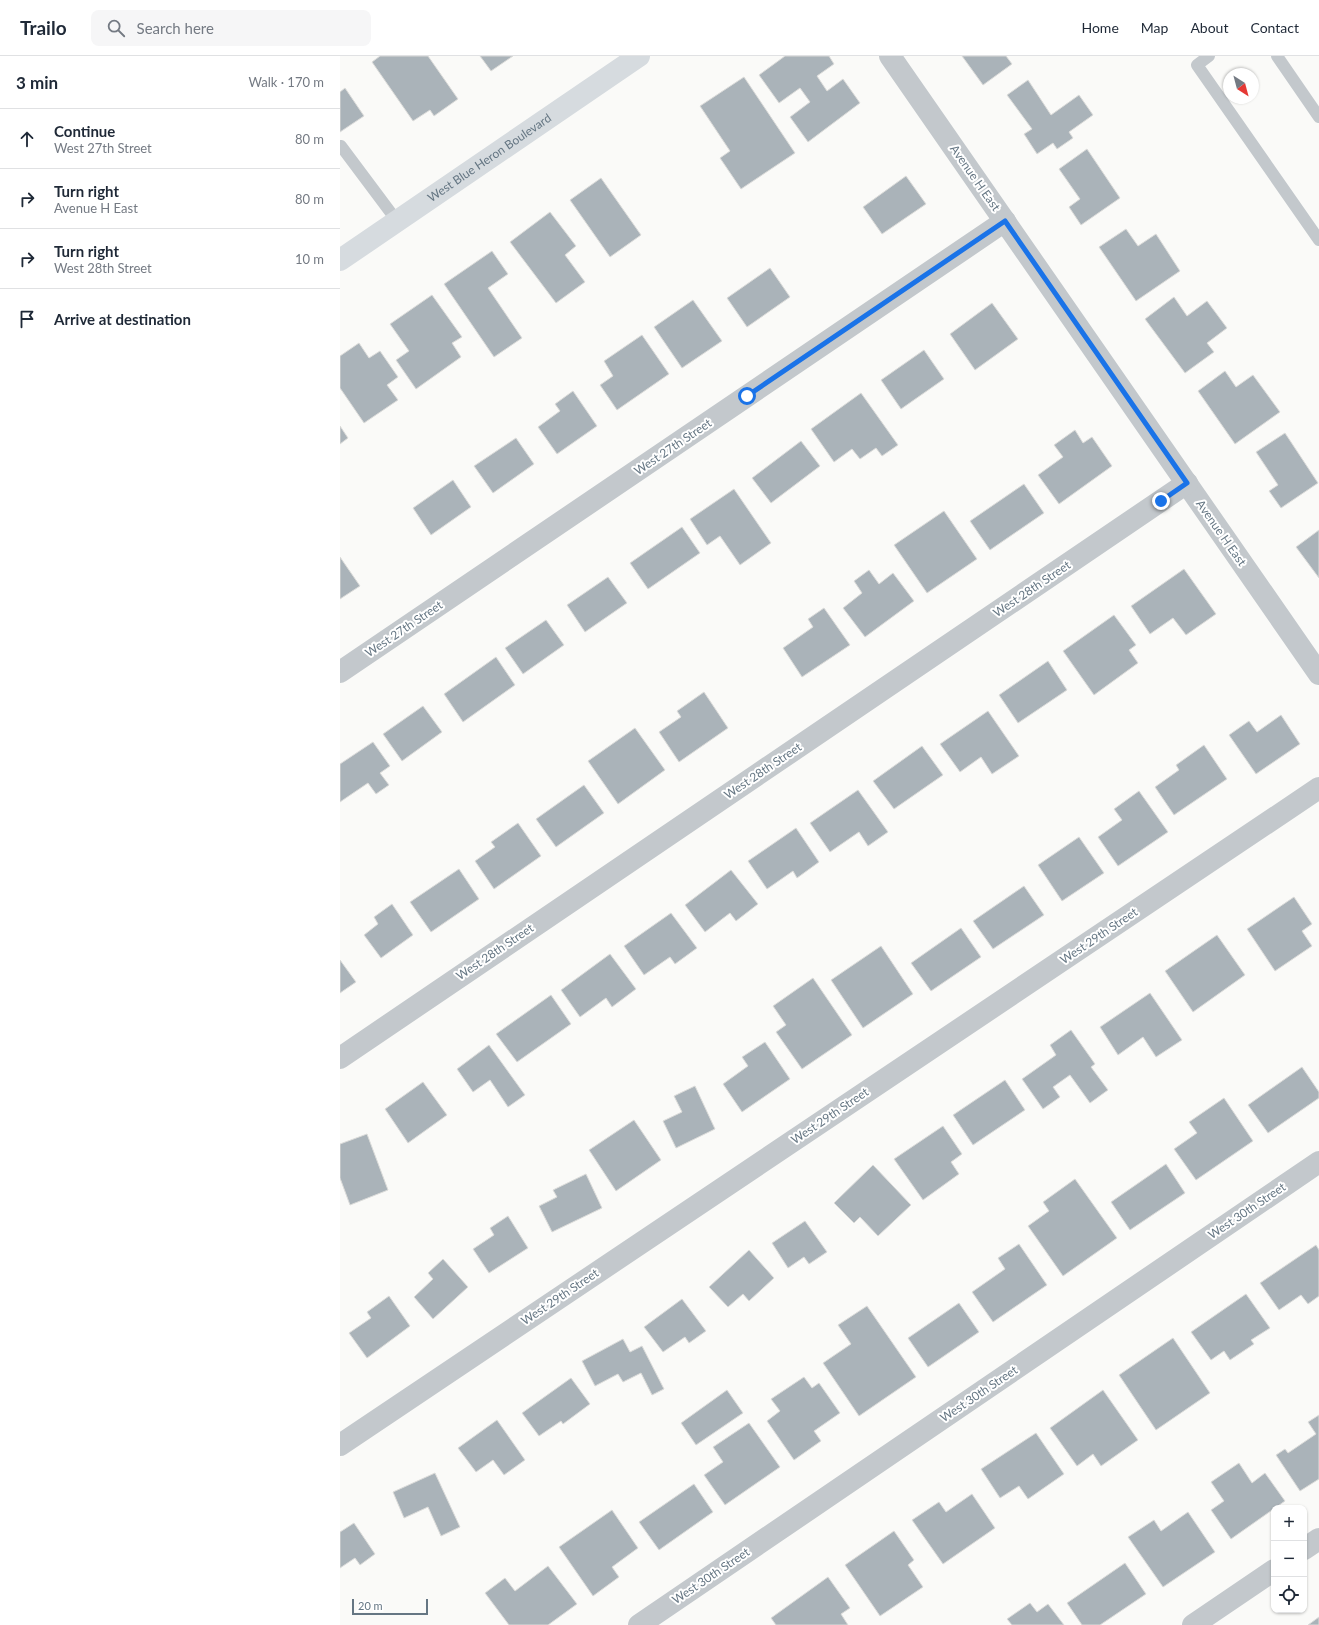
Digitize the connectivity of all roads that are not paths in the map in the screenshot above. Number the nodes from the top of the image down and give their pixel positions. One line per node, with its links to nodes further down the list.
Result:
1 (639, 56): 7 (main road, West Blue Heron Boulevard)
2 (890, 56): 8 (street, Avenue H East)
3 (1209, 56): 9 (lane)
4 (1277, 56): 5 (lane)
5 (1319, 118)
6 (341, 146): 7 (lane)
7 (397, 221): 10 (main road, West Blue Heron Boulevard)
8 (1005, 221): 11 (street, Avenue H East); 12 (street, West 27th Street)
9 (1319, 240)
10 (340, 260)
11 (1187, 483): 13 (street, Avenue H East); 15 (street, West 28th Street)
12 (340, 672)
13 (1319, 674)
14 (1319, 788): 17 (street, West 29th Street)
15 (340, 1058)
16 (1319, 1162): 21 (street, West 30th Street)
17 (340, 1445)
18 (1319, 1539): 19 (street)
19 (1307, 1548)
20 (1271, 1572): 22 (street)
21 (639, 1625)
22 (1193, 1625)

